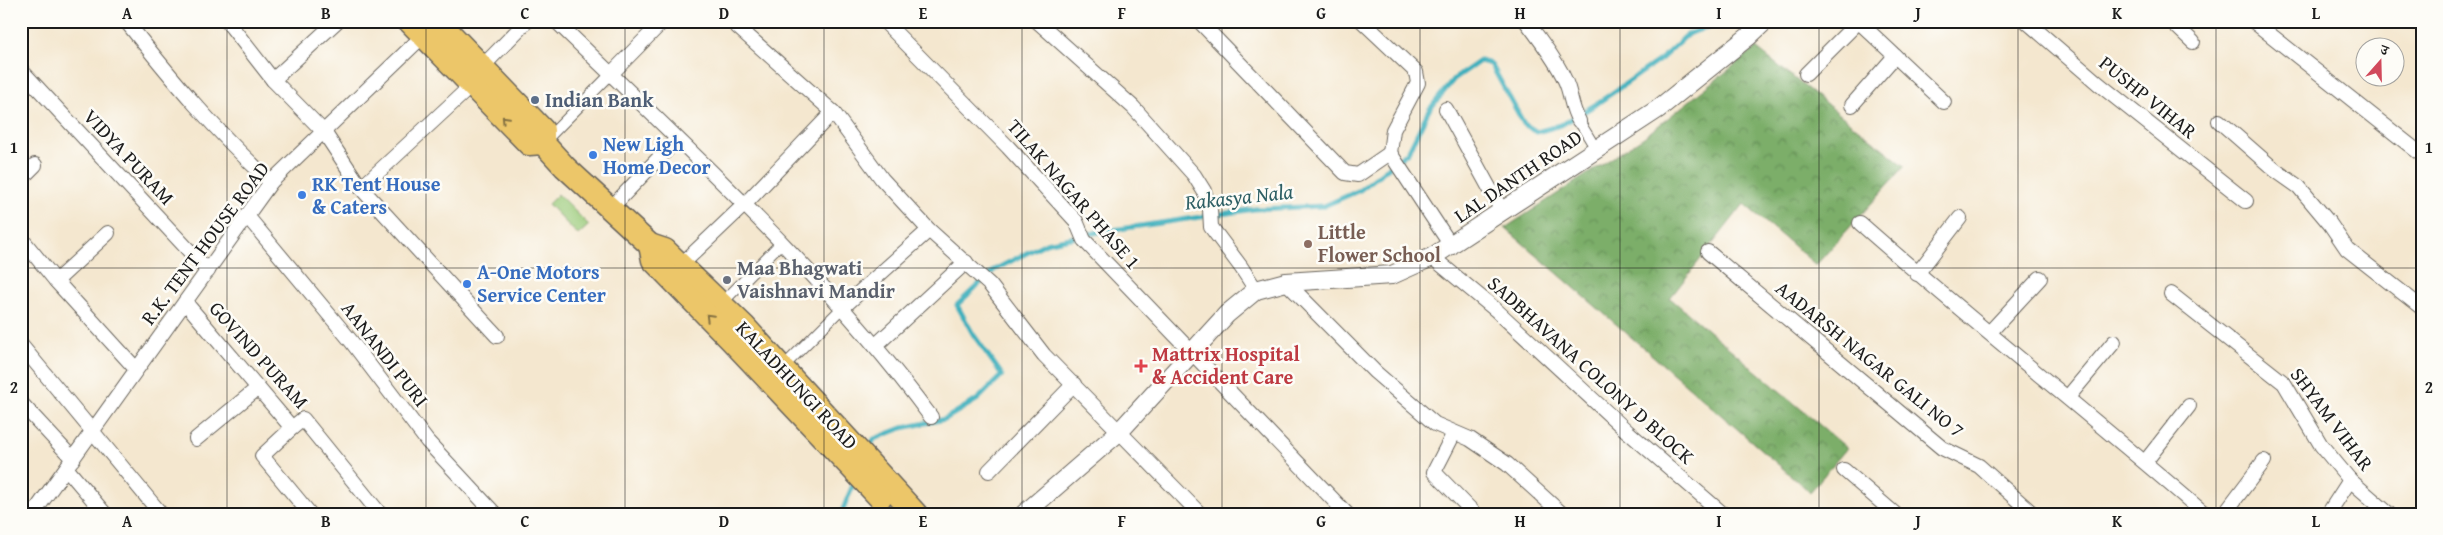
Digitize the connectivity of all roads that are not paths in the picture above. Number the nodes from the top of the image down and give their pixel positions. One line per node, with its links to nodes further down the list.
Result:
1 (126, 21): 40 (street)
2 (337, 21): 25 (street)
3 (527, 21): 24 (street)
4 (556, 21): 22 (street)
5 (663, 21): 22 (street)
6 (731, 21): 29 (street)
7 (884, 21): 76 (street, TILAK NAGAR PHASE 1)
8 (1037, 21): 64 (street)
9 (1199, 21): 36 (street)
10 (1362, 21): 36 (street)
11 (1526, 21): 30 (street)
12 (1765, 21): 35 (street, LAL DANTH ROAD)
13 (2026, 21): 42 (street, PUSHP VIHAR)
14 (2171, 21): 19 (street)
15 (2253, 21): 37 (street)
16 (231, 22): 25 (street)
17 (1858, 22): 20 (street); 23 (street)
18 (427, 25): 24 (main road, KALADHUNGI ROAD); 32 (street, R.K. TENT HOUSE ROAD)
19 (2193, 42)
20 (1894, 56): 26 (street); 27 (street)
21 (21, 70): 59 (street, VIDYA PURAM)
22 (611, 74): 33 (street); 34 (street)
23 (1806, 74)
24 (476, 76): 34 (main road, KALADHUNGI ROAD); 41 (street)
25 (273, 80): 32 (street)
26 (1944, 102)
27 (1852, 105)
28 (1446, 109): 45 (street)
29 (833, 112): 43 (street); 49 (street)
30 (1579, 121): 35 (street)
31 (2219, 122): 69 (street)
32 (324, 132): 40 (street, R.K. TENT HOUSE ROAD); 41 (street)
33 (677, 139): 43 (street); 44 (street)
34 (543, 143): 44 (main road, KALADHUNGI ROAD)
35 (1596, 149): 45 (street, LAL DANTH ROAD)
36 (1390, 154): 54 (street)
37 (2422, 155)
38 (35, 165): 39 (street)
39 (21, 179)
40 (271, 182): 46 (street, R.K. TENT HOUSE ROAD)
41 (361, 188): 72 (street)
42 (2246, 201)
43 (744, 205): 52 (street); 58 (street)
44 (610, 209): 53 (main road, KALADHUNGI ROAD)
45 (1502, 211): 54 (street, LAL DANTH ROAD)
46 (248, 216): 59 (street, R.K. TENT HOUSE ROAD); 103 (street, AANANDI PURI)
47 (1960, 218): 60 (street)
48 (1860, 224): 60 (street)
49 (929, 230): 57 (street); 68 (street)
50 (108, 233): 62 (street)
51 (21, 238): 62 (street)
52 (781, 243): 67 (street); 68 (street)
53 (650, 245): 58 (main road, KALADHUNGI ROAD); 71 (main road, KALADHUNGI ROAD, one-way to 53)
54 (1452, 247): 56 (street, LAL DANTH ROAD)
55 (1708, 252): 113 (street, AADARSH NAGAR GALI NO 7)
56 (1432, 257): 63 (street, LAL DANTH ROAD); 111 (street, SADBHAVANA COLONY D BLOCK)
57 (966, 262): 75 (street); 79 (street)
58 (681, 265): 67 (main road, KALADHUNGI ROAD)
59 (208, 271): 66 (street, R.K. TENT HOUSE ROAD)
60 (1918, 274): 70 (street)
61 (2040, 278): 70 (street)
62 (56, 281): 78 (street)
63 (1286, 282): 64 (street, LAL DANTH ROAD); 88 (street)
64 (1256, 290): 76 (street, LAL DANTH ROAD)
65 (2171, 294): 96 (street, SHYAM VIHAR)
66 (185, 302): 78 (street, R.K. TENT HOUSE ROAD); 80 (street, GOVIND PURAM)
67 (722, 304): 71 (main road, KALADHUNGI ROAD)
68 (842, 308): 75 (street); 77 (street)
69 (2422, 308)
70 (1990, 332): 81 (street)
71 (738, 333): 77 (main road, KALADHUNGI ROAD); 90 (main road, KALADHUNGI ROAD)
72 (497, 336)
73 (2114, 342): 81 (street)
74 (21, 345): 86 (street)
75 (875, 346): 84 (street)
76 (1192, 351): 87 (street, LAL DANTH ROAD); 108 (street, TILAK NAGAR PHASE 1)
77 (782, 368): 90 (main road, KALADHUNGI ROAD)
78 (136, 369): 86 (street, R.K. TENT HOUSE ROAD)
79 (1074, 384): 87 (street); 95 (street)
80 (258, 388): 85 (street, GOVIND PURAM); 89 (street)
81 (2068, 397): 92 (street)
82 (21, 403): 93 (street)
83 (2189, 406): 92 (street)
84 (931, 417)
85 (292, 428): 101 (street); 102 (street, GOVIND PURAM)
86 (92, 429): 93 (street, R.K. TENT HOUSE ROAD); 100 (street)
87 (1120, 430): 106 (street, LAL DANTH ROAD); 107 (street)
88 (1454, 432): 109 (street); 110 (street)
89 (196, 439)
90 (856, 461): 97 (main road, KALADHUNGI ROAD)
91 (2264, 461): 115 (street)
92 (2145, 462): 114 (street)
93 (70, 464): 98 (street, R.K. TENT HOUSE ROAD); 99 (street)
94 (1844, 470): 112 (street)
95 (989, 471)
96 (2350, 480): 116 (street); 117 (street, SHYAM VIHAR)
97 (876, 482): 104 (main road, KALADHUNGI ROAD); 105 (main road, KALADHUNGI ROAD)
98 (33, 514)
99 (105, 514)
100 (161, 514)
101 (310, 514)
102 (380, 514)
103 (495, 514)
104 (895, 514)
105 (916, 514)
106 (1024, 514)
107 (1200, 514)
108 (1347, 514)
109 (1475, 514)
110 (1562, 514)
111 (1723, 514)
112 (1895, 514)
113 (2033, 514)
114 (2205, 514)
115 (2224, 514)
116 (2328, 514)
117 (2389, 514)

